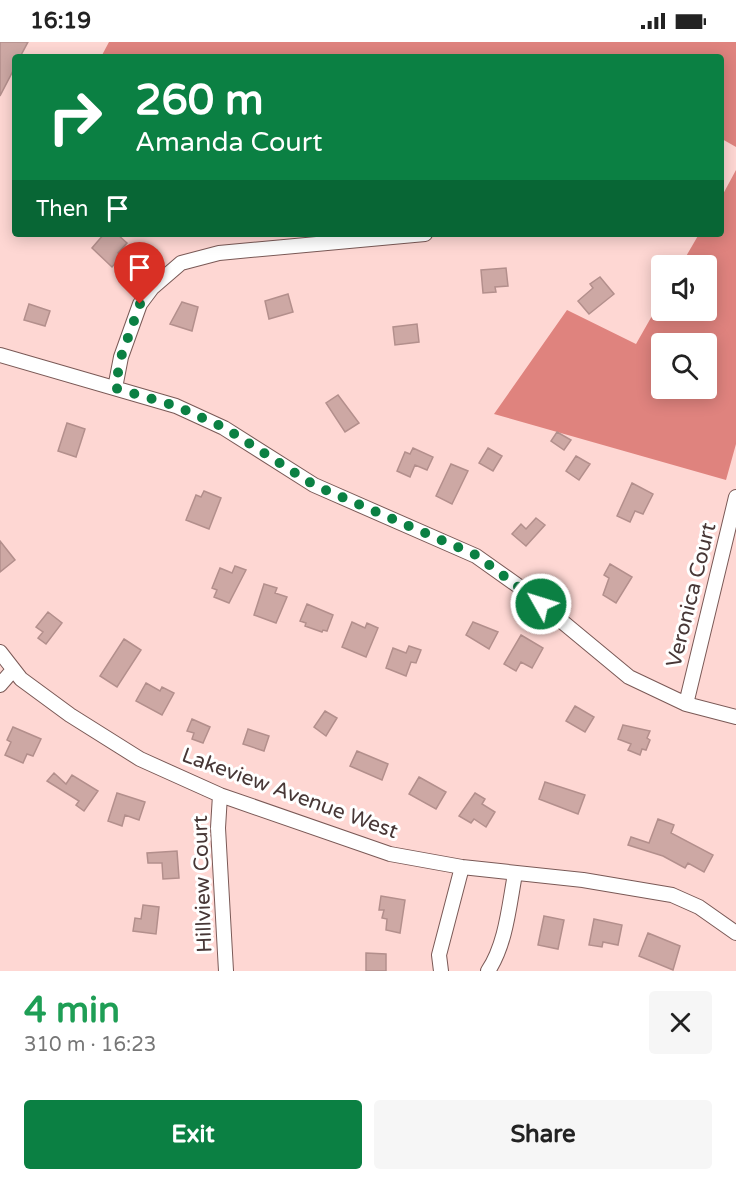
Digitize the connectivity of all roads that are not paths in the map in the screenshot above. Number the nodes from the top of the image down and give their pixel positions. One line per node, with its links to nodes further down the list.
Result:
1 (392, 237): 3 (street)
2 (0, 355): 3 (street)
3 (115, 388): 8 (street)
4 (736, 496): 8 (street, Veronica Court)
5 (0, 652): 6 (street, Lakeview Avenue West)
6 (13, 670): 7 (street); 10 (street, Lakeview Avenue West)
7 (0, 685)
8 (686, 704): 9 (street)
9 (736, 717)
10 (220, 795): 11 (street, Lakeview Avenue West); 14 (street, Hillview Court)
11 (462, 867): 12 (street, Lakeview Avenue West); 15 (street)
12 (515, 874): 13 (street, Lakeview Avenue West); 16 (street)
13 (736, 933)
14 (226, 971)
15 (441, 971)
16 (488, 971)

